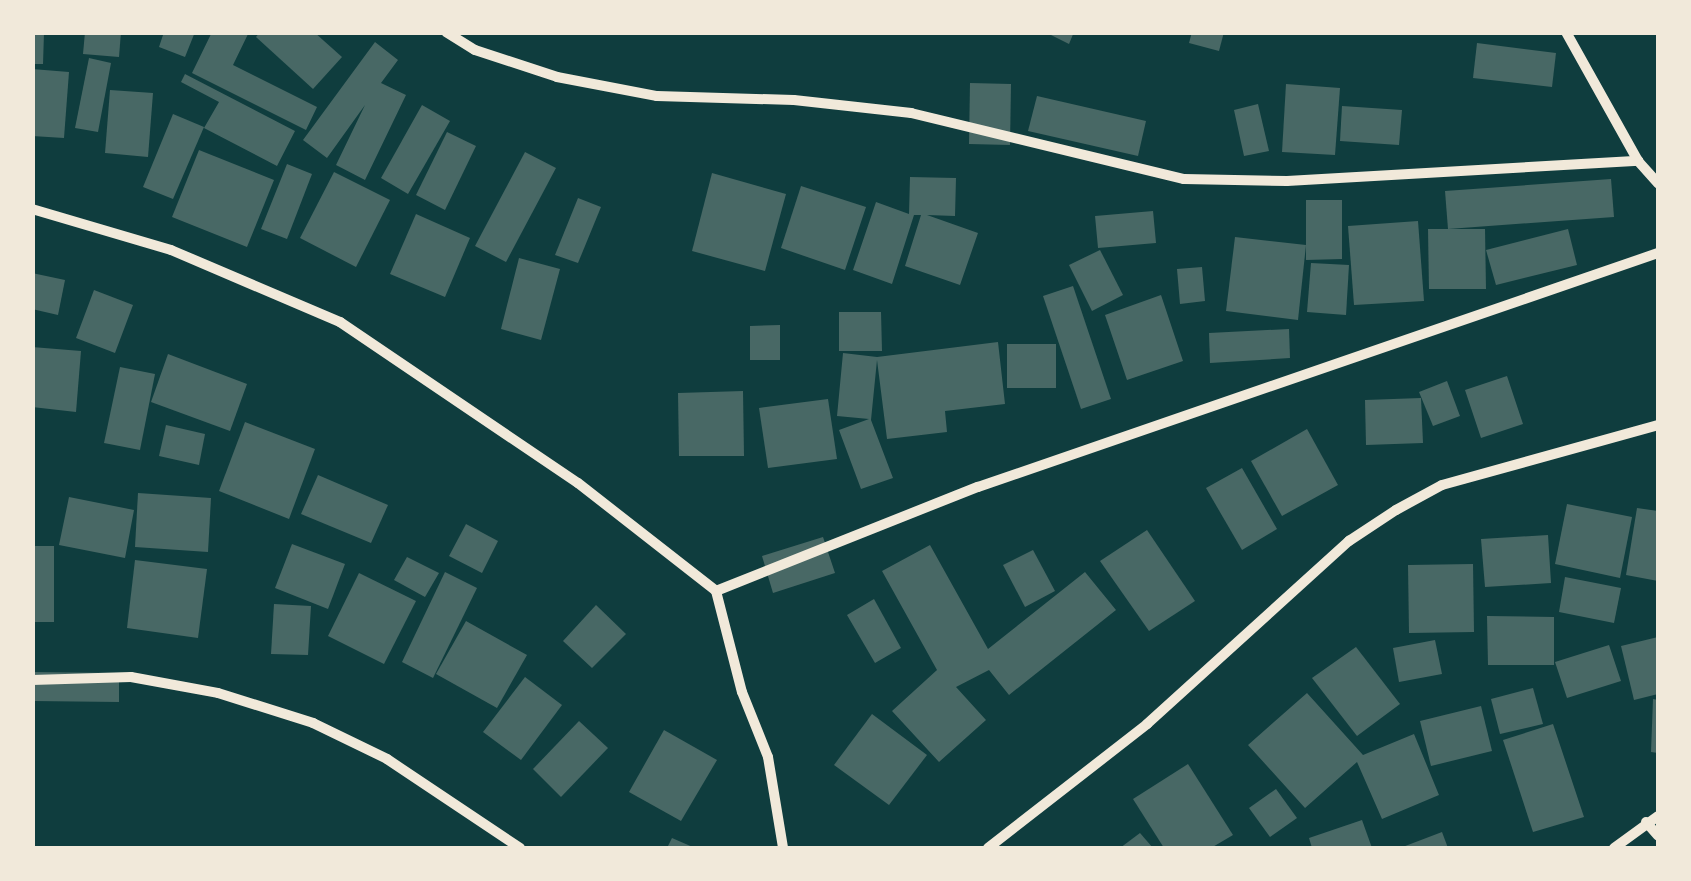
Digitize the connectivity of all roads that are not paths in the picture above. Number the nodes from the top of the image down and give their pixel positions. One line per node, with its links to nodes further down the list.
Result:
1 (446, 32): 3 (street)
2 (1566, 32): 3 (street)
3 (1638, 161): 4 (street)
4 (1658, 183)
5 (32, 209): 8 (street)
6 (1658, 254): 8 (street)
7 (1658, 425): 15 (street)
8 (716, 591): 14 (street)
9 (32, 680): 13 (street)
10 (1658, 816): 11 (street)
11 (1646, 822): 12 (street); 16 (street)
12 (1658, 836)
13 (520, 848)
14 (783, 848)
15 (988, 848)
16 (1614, 848)

